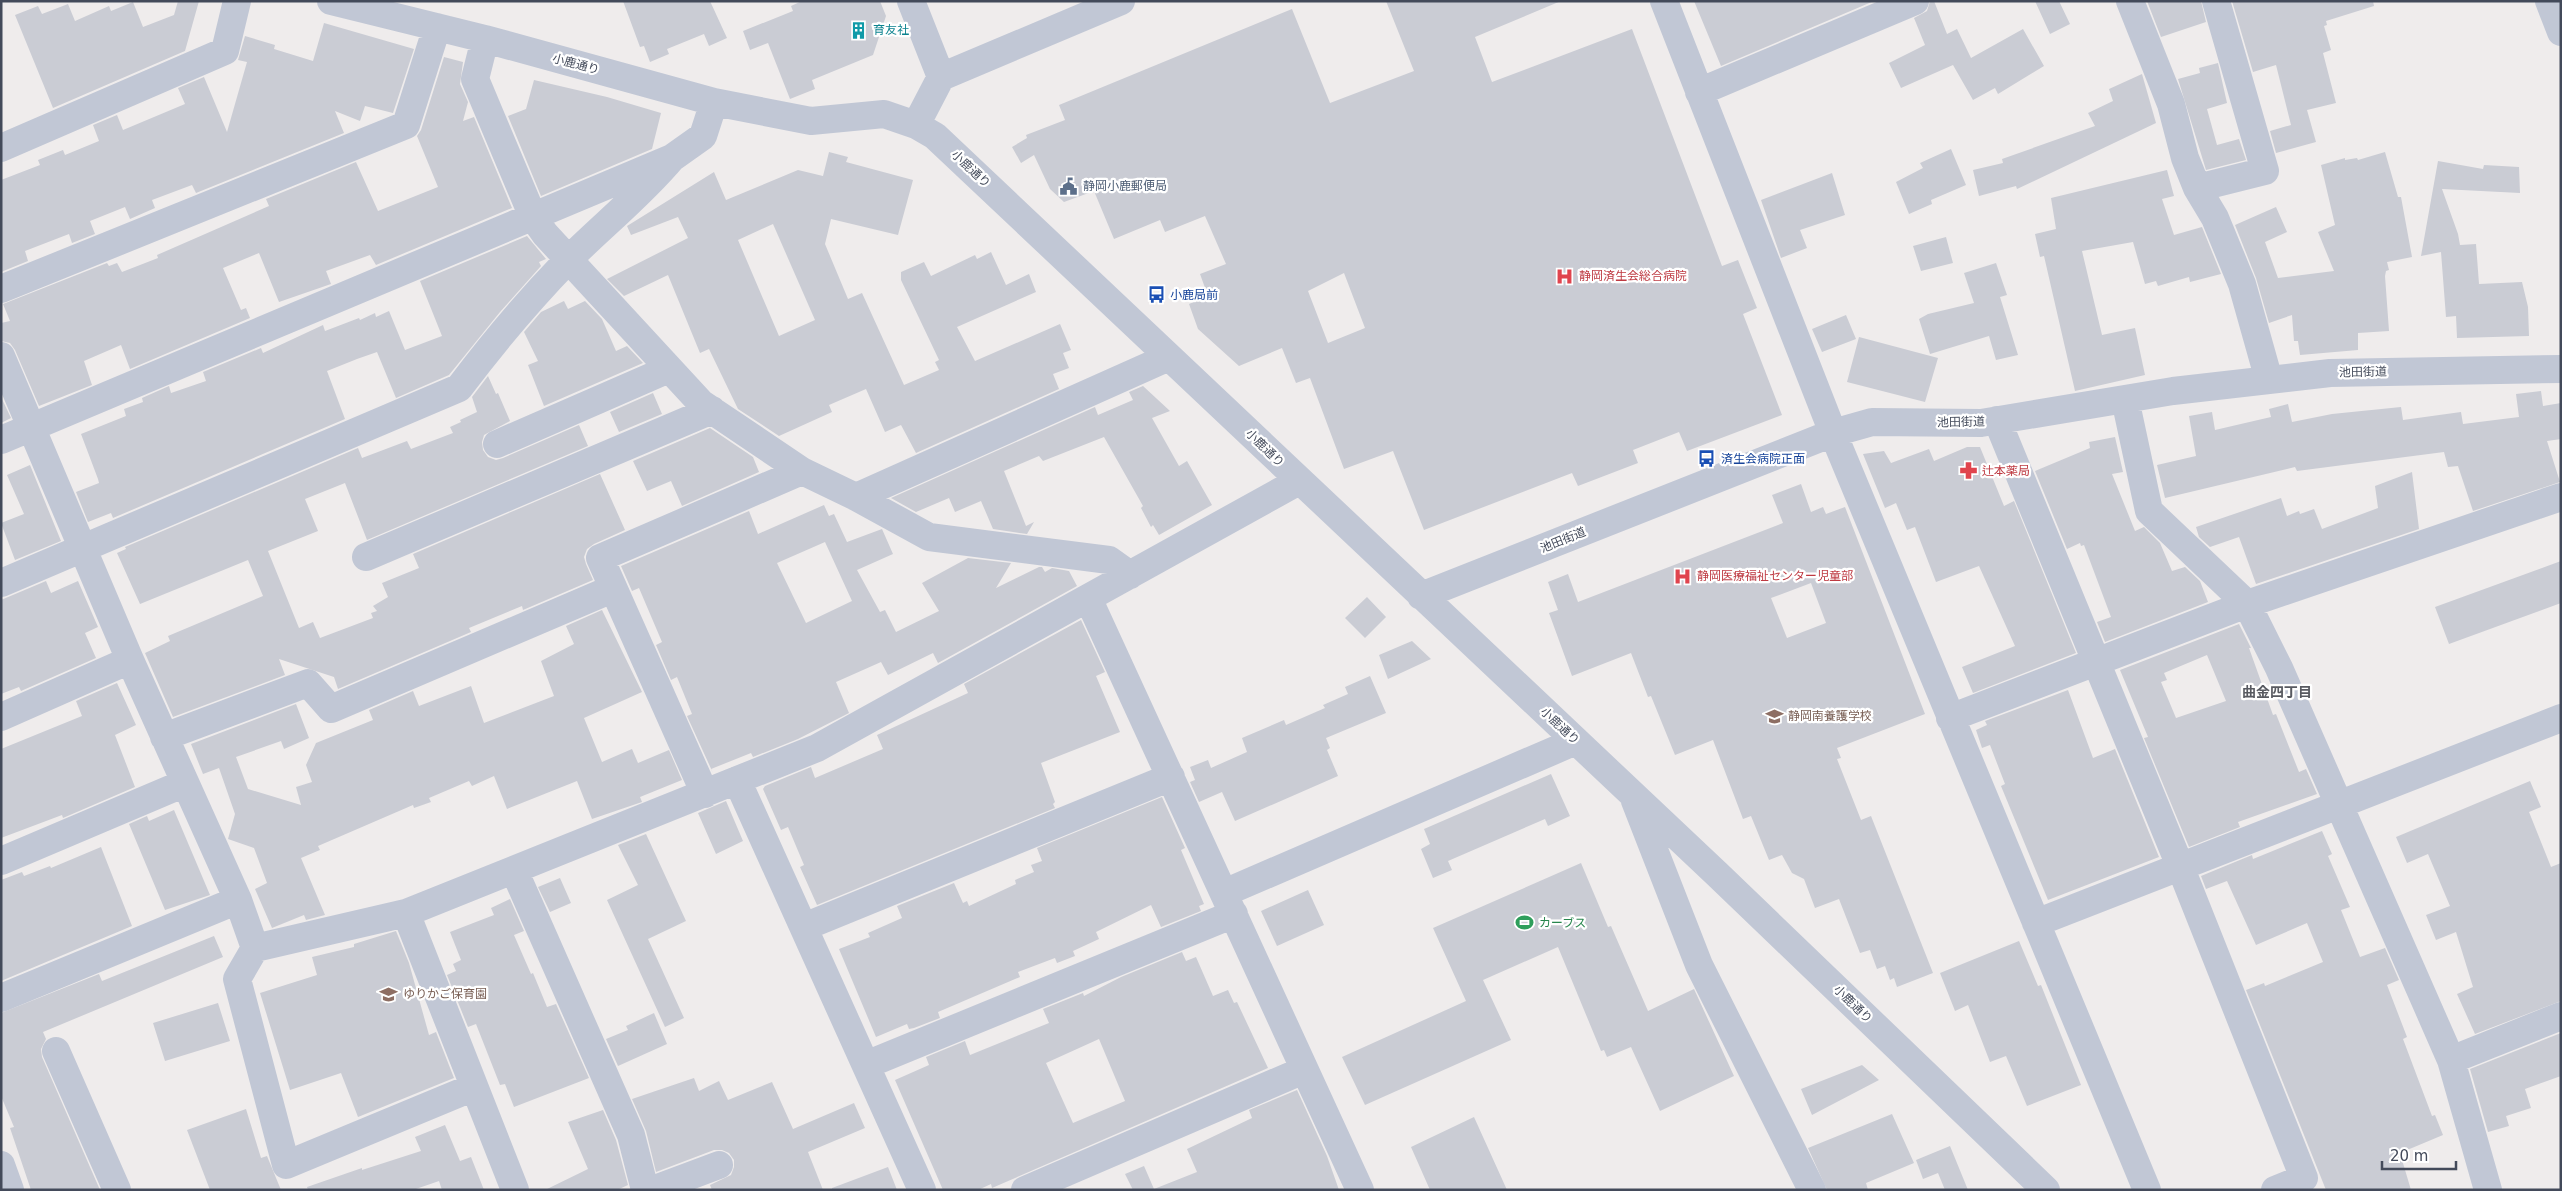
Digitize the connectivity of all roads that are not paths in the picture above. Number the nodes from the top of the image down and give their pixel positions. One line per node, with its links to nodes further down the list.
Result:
1 (237, 1): 17 (street)
2 (331, 1): 10 (street, 小鹿通り)
3 (911, 1): 13 (street)
4 (1121, 1): 13 (street)
5 (1664, 1): 14 (street)
6 (1915, 1): 14 (street)
7 (2130, 1): 19 (street)
8 (2216, 1): 19 (street)
9 (2549, 1): 11 (street)
10 (437, 27): 12 (street, 小鹿通り); 22 (street)
11 (2561, 32)
12 (485, 39): 15 (street, 小鹿通り); 20 (street)
13 (941, 76): 16 (street)
14 (1698, 92): 32 (street)
15 (714, 102): 16 (street, 小鹿通り); 18 (street)
16 (916, 125): 24 (street, 小鹿通り)
17 (1, 148)
18 (672, 158): 20 (street); 21 (street)
19 (2197, 188): 27 (street)
20 (533, 217): 21 (street); 31 (street)
21 (569, 259): 25 (street); 39 (street)
22 (1, 289)
23 (1, 356): 31 (street)
24 (1169, 356): 36 (street, 小鹿通り); 37 (street)
25 (669, 369): 29 (street); 34 (street)
26 (2561, 369): 27 (street, 池田街道)
27 (2268, 380): 28 (street, 池田街道)
28 (2125, 399): 30 (street, 池田街道); 46 (street)
29 (712, 410): 35 (street); 40 (street)
30 (1997, 420): 32 (street, 池田街道); 48 (street)
31 (31, 428): 33 (street); 39 (street)
32 (1833, 433): 44 (street, 池田街道); 50 (street)
33 (1, 440)
34 (497, 444)
35 (802, 471): 37 (street); 43 (street)
36 (1299, 481): 41 (street); 44 (street, 小鹿通り)
37 (856, 497): 41 (street)
38 (2561, 497): 46 (street)
39 (82, 549): 42 (street); 47 (street)
40 (366, 557)
41 (1130, 575): 45 (street)
42 (1, 583)
43 (612, 589): 52 (street); 57 (street)
44 (1421, 596): 53 (street, 小鹿通り)
45 (1088, 598): 54 (street); 55 (street)
46 (2247, 604): 48 (street); 59 (street)
47 (130, 660): 49 (street); 52 (street)
48 (2096, 662): 50 (street); 61 (street)
49 (1, 717)
50 (1950, 718): 66 (street)
51 (2561, 718): 59 (street)
52 (164, 737): 56 (street)
53 (1576, 741): 58 (street, 小鹿通り); 64 (street)
54 (1171, 777): 64 (street); 67 (street)
55 (737, 780): 57 (street); 67 (street)
56 (185, 783): 60 (street); 63 (street)
57 (705, 794): 62 (street)
58 (1633, 795): 86 (street); 87 (street, 小鹿通り)
59 (2337, 803): 61 (street); 72 (street)
60 (1, 861)
61 (2180, 866): 66 (street); 89 (street)
62 (514, 870): 65 (street); 81 (street)
63 (238, 900): 68 (street); 69 (street)
64 (1229, 903): 73 (street); 74 (street)
65 (406, 913): 68 (street); 75 (street)
66 (2036, 923): 88 (street)
67 (804, 927): 73 (street)
68 (255, 948): 75 (street)
69 (1, 998)
70 (2561, 1016): 72 (street)
71 (56, 1051): 79 (street)
72 (2452, 1060): 90 (street)
73 (866, 1065): 83 (street)
74 (1304, 1070): 84 (street); 85 (street)
75 (474, 1087): 80 (street)
76 (1, 1165): 78 (street)
77 (719, 1165): 82 (street)
78 (10, 1190)
79 (117, 1190)
80 (515, 1190)
81 (645, 1190)
82 (652, 1190)
83 (922, 1190)
84 (1025, 1190)
85 (1360, 1190)
86 (1812, 1190)
87 (2046, 1190)
88 (2147, 1190)
89 (2275, 1190)
90 (2488, 1190)

